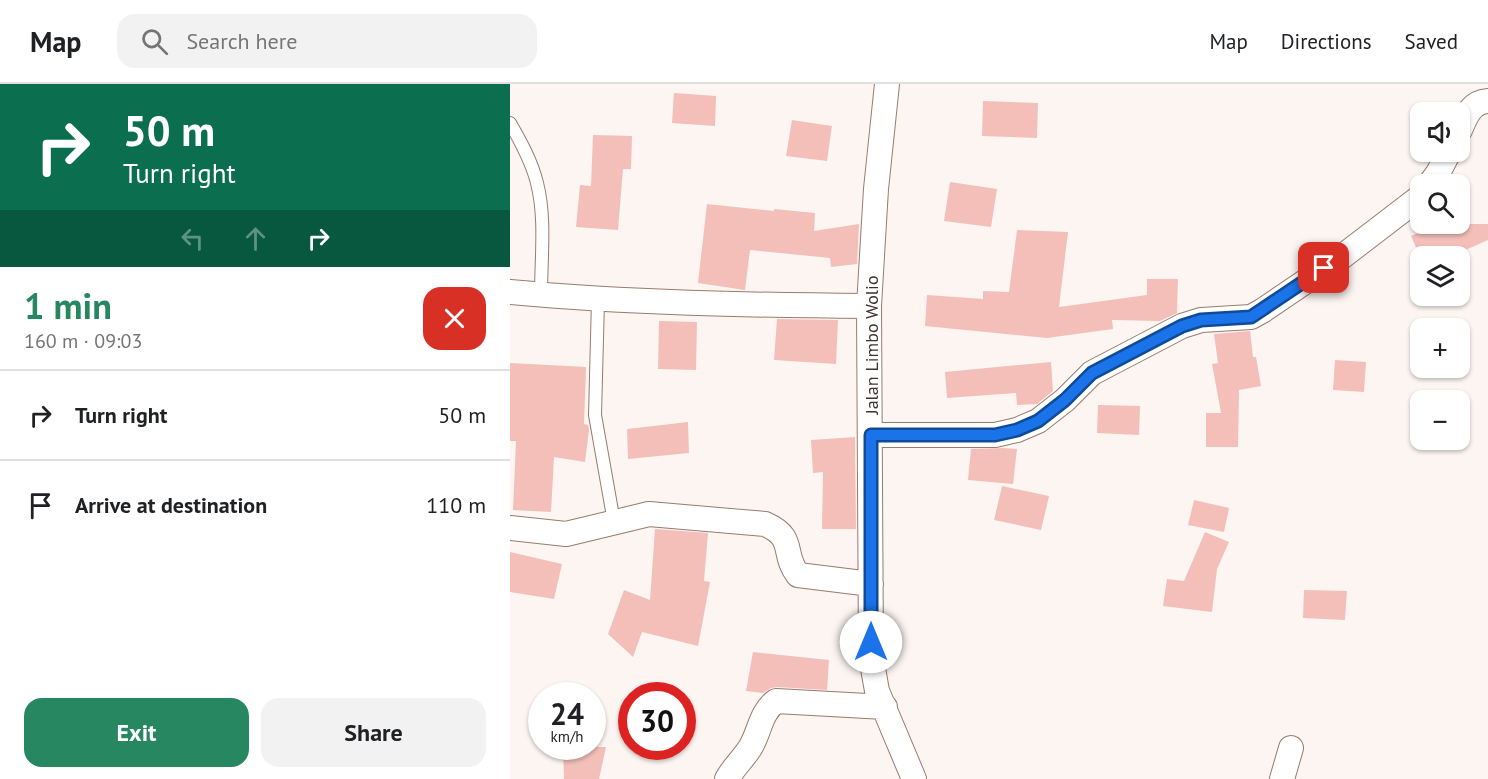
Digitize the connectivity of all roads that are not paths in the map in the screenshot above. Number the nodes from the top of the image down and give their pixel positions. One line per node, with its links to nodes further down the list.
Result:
1 (887, 84): 9 (street, Jalan Limbo Wolio)
2 (1488, 101): 3 (street)
3 (1470, 109)
4 (510, 123): 7 (lane)
5 (1410, 205): 10 (street)
6 (510, 292): 7 (street)
7 (541, 295): 8 (street)
8 (598, 300): 9 (street); 11 (lane)
9 (869, 306): 10 (street, Jalan Limbo Wolio)
10 (871, 435): 13 (street, Jalan Limbo Wolio)
11 (615, 522): 12 (street); 13 (street)
12 (510, 528)
13 (871, 585): 14 (street, Jalan Limbo Wolio)
14 (885, 708): 16 (street); 17 (street, Jalan Limbo Wolio)
15 (1291, 748): 18 (street)
16 (727, 779)
17 (914, 779)
18 (1282, 779)

